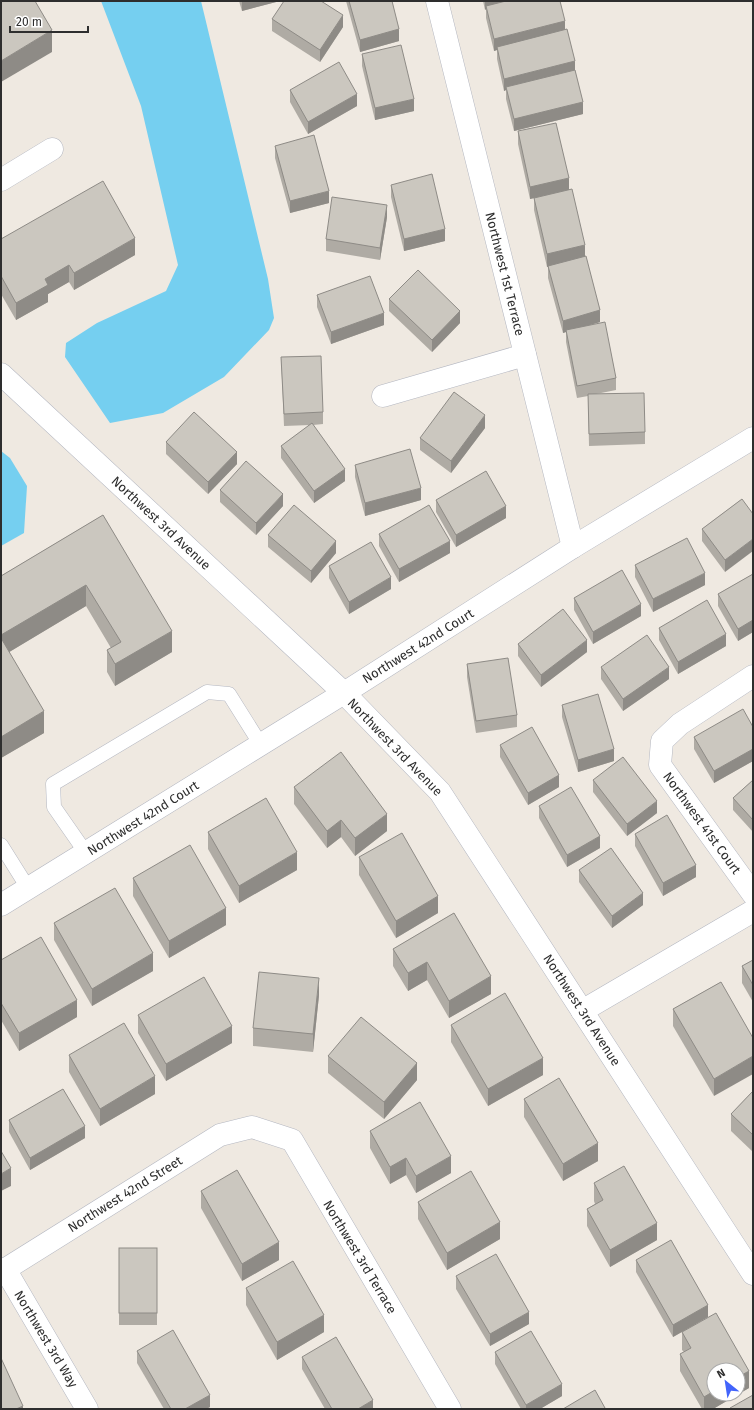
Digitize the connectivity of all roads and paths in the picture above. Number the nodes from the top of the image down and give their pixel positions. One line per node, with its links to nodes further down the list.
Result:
1 (437, 1): 4 (street, Northwest 1st Terrace)
2 (52, 149): 3 (street)
3 (1, 180)
4 (525, 355): 6 (street); 8 (street, Northwest 1st Terrace)
5 (1, 374): 10 (street, Northwest 3rd Avenue)
6 (383, 396)
7 (753, 438): 8 (street, Northwest 42nd Court)
8 (573, 547): 10 (street, Northwest 42nd Court)
9 (753, 676): 15 (street, Northwest 41st Court)
10 (344, 694): 11 (street, Northwest 42nd Court); 18 (street, Northwest 3rd Avenue)
11 (261, 745): 13 (street, Northwest 42nd Court); 13 (lane)
12 (1, 845): 14 (lane)
13 (86, 853): 14 (street, Northwest 42nd Court)
14 (28, 888): 16 (street, Northwest 42nd Court)
15 (753, 894)
16 (1, 905)
17 (753, 911): 18 (street)
18 (582, 1011): 21 (street, Northwest 3rd Avenue)
19 (252, 1127): 20 (street, Northwest 42nd Street); 23 (street, Northwest 3rd Terrace)
20 (3, 1270): 22 (street, Northwest 3rd Way)
21 (752, 1272)
22 (87, 1409)
23 (450, 1409)

